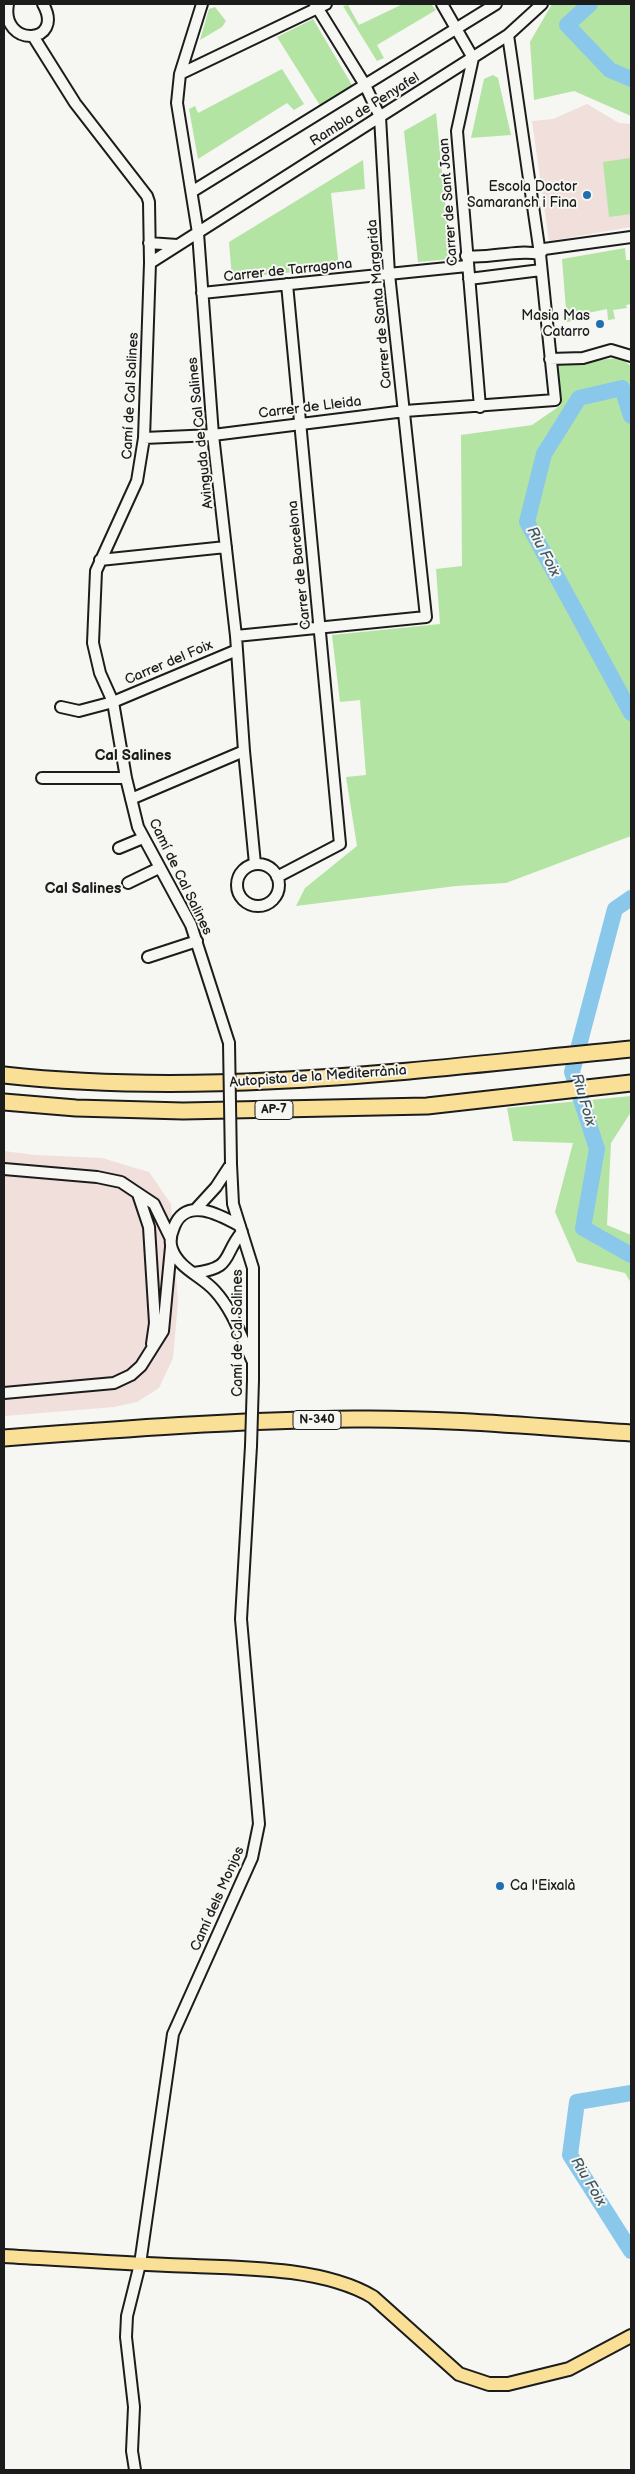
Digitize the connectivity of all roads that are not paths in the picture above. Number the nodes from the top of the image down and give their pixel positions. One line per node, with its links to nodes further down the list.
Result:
1 (8, 4): 8 (street)
2 (44, 4): 10 (street)
3 (202, 4): 13 (street, Avinguda de Cal Salines)
4 (442, 4): 9 (street)
5 (496, 4): 9 (street, Rambla de Penyafel)
6 (542, 4): 11 (street, Rambla de Penyafel)
7 (319, 5): 13 (street); 14 (street, Carrer de Santa Margarida)
8 (5, 24): 10 (street)
9 (456, 28): 12 (street); 14 (street, Rambla de Penyafel)
10 (33, 36): 19 (street, Camí de Cal Salines)
11 (508, 36): 12 (street, Rambla de Penyafel); 21 (street)
12 (473, 58): 15 (street, Rambla de Penyafel); 22 (street, Carrer de Sant Joan)
13 (180, 74): 16 (street, Avinguda de Cal Salines)
14 (365, 85): 15 (street, Carrer de Santa Margarida); 16 (street, Rambla de Penyafel)
15 (380, 117): 17 (street, Rambla de Penyafel); 25 (street, Carrer de Santa Margarida)
16 (193, 191): 17 (street, Avinguda de Cal Salines)
17 (198, 232): 20 (street, Rambla de Penyafel); 28 (street, Avinguda de Cal Salines)
18 (631, 238): 21 (street, Carrer de Tarragona)
19 (149, 242): 20 (street); 23 (street, Camí de Cal Salines)
20 (178, 244): 23 (street, Rambla de Penyafel)
21 (540, 254): 22 (street, Carrer de Tarragona); 24 (street)
22 (467, 261): 25 (street, Carrer de Tarragona); 26 (street, Carrer de Sant Joan)
23 (150, 263): 35 (street, Camí de Cal Salines)
24 (540, 270): 26 (street); 30 (street)
25 (390, 274): 27 (street, Carrer de Tarragona); 32 (street, Carrer de Santa Margarida)
26 (469, 279): 31 (street, Carrer de Sant Joan)
27 (287, 284): 28 (street, Carrer de Tarragona); 33 (street, Carrer de Barcelona)
28 (202, 293): 34 (street, Avinguda de Cal Salines)
29 (631, 356): 30 (street)
30 (550, 359): 31 (street, Carrer de Lleida)
31 (480, 407): 32 (street, Carrer de Lleida)
32 (405, 411): 33 (street, Carrer de Lleida); 38 (street, Carrer de Santa Margarida)
33 (299, 423): 34 (street, Carrer de Lleida); 38 (street, Carrer de Barcelona)
34 (213, 435): 35 (street, Carrer de Lleida); 36 (street, Avinguda de Cal Salines)
35 (144, 438): 37 (street, Camí de Cal Salines)
36 (226, 547): 37 (street); 39 (street, Avinguda de Cal Salines)
37 (100, 560): 41 (street, Camí de Cal Salines)
38 (320, 626): 39 (street); 51 (street, Carrer de Barcelona)
39 (236, 636): 40 (street, Avinguda de Cal Salines)
40 (237, 650): 41 (street, Carrer del Foix); 43 (street, Avinguda de Cal Salines)
41 (113, 702): 42 (street, Carrer del Foix); 45 (street, Camí de Cal Salines)
42 (61, 707)
43 (244, 751): 46 (street); 49 (street, Avinguda de Cal Salines)
44 (42, 778): 45 (street)
45 (126, 778): 46 (street, Camí de Cal Salines)
46 (131, 799): 47 (street, Camí de Cal Salines)
47 (143, 838): 48 (street); 50 (street, Camí de Cal Salines)
48 (119, 848)
49 (255, 864): 51 (street); 51 (street)
50 (159, 868): 52 (street); 53 (street, Camí de Cal Salines)
51 (277, 877)
52 (128, 882)
53 (197, 941): 54 (street); 59 (street, Camí de Cal Salines, bridge)
54 (148, 957)
55 (631, 1049): 56 (highway, Autopista de la Mediterrània / AP-7)
56 (4, 1075)
57 (631, 1083): 58 (highway, Autopista de la Mediterrània / AP-7)
58 (4, 1102)
59 (231, 1164): 62 (street); 63 (street, Camí de Cal Salines)
60 (4, 1169): 61 (street)
61 (138, 1194): 64 (street); 66 (street)
62 (195, 1210): 63 (street); 64 (street)
63 (241, 1229): 65 (street); 67 (street, Camí de Cal Salines)
64 (171, 1242): 65 (street); 66 (street)
65 (194, 1273): 67 (street)
66 (151, 1348): 68 (street)
67 (253, 1362): 71 (street, Camí de Cal Salines, bridge)
68 (4, 1393)
69 (631, 1433): 70 (highway, N-340)
70 (4, 1438)
71 (251, 1446): 73 (street, Camí dels Monjos)
72 (4, 2256): 73 (main road)
73 (140, 2264): 74 (main road); 75 (street, Camí dels Monjos)
74 (630, 2337)
75 (135, 2470)

